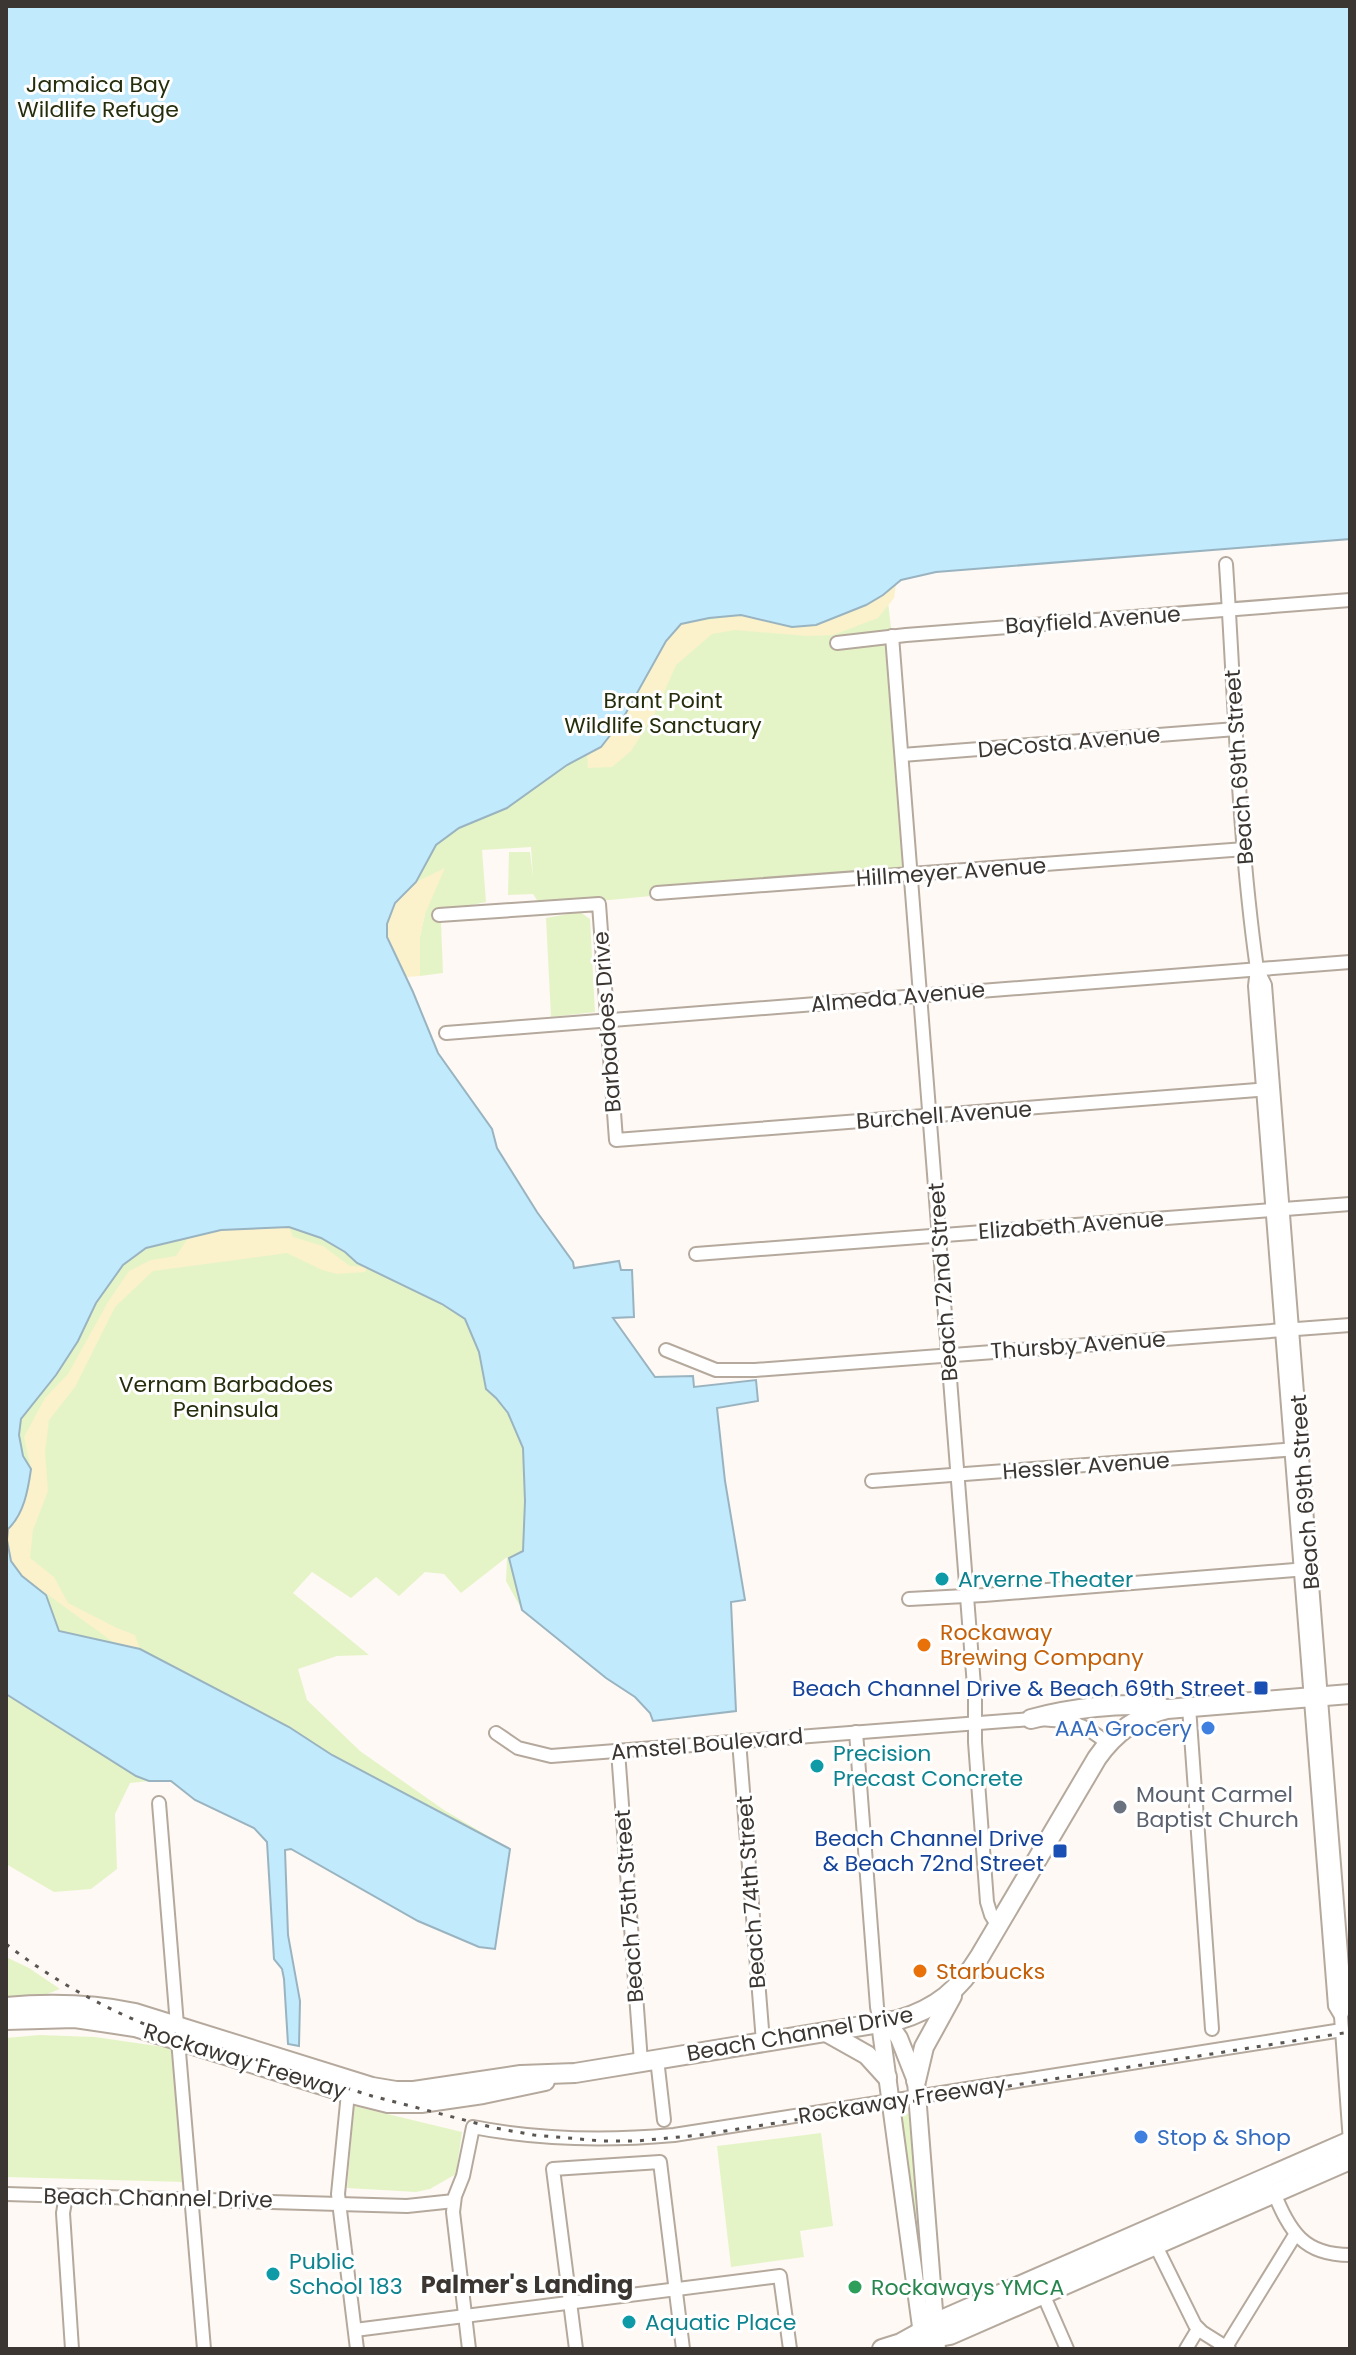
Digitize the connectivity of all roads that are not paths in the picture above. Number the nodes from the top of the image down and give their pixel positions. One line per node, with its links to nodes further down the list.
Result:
1 (1226, 564): 3 (street, Beach 69th Street)
2 (1350, 600): 3 (street, Bayfield Avenue)
3 (1228, 610): 4 (street, Bayfield Avenue); 6 (street, Beach 69th Street)
4 (892, 636): 5 (street, Bayfield Avenue); 7 (street, Beach 72nd Street)
5 (837, 643)
6 (1236, 729): 7 (street, DeCosta Avenue); 8 (street, Beach 69th Street)
7 (902, 755): 9 (street, Beach 72nd Street)
8 (1245, 849): 9 (street, Hillmeyer Avenue); 13 (street, Beach 69th Street)
9 (910, 875): 10 (street, Hillmeyer Avenue); 14 (street, Beach 72nd Street)
10 (657, 893)
11 (439, 915): 15 (street, Barbadoes Drive)
12 (1350, 962): 13 (street, Almeda Avenue)
13 (1257, 969): 14 (street, Almeda Avenue); 17 (street, Beach 69th Street)
14 (920, 995): 15 (street, Almeda Avenue); 18 (street, Beach 72nd Street)
15 (607, 1021): 16 (street, Almeda Avenue); 19 (street, Barbadoes Drive)
16 (446, 1033)
17 (1268, 1089): 18 (street, Burchell Avenue); 21 (street, Beach 69th Street)
18 (930, 1116): 19 (street, Burchell Avenue); 22 (street, Beach 72nd Street)
19 (616, 1140)
20 (1350, 1204): 21 (street, Elizabeth Avenue)
21 (1277, 1210): 22 (street, Elizabeth Avenue); 25 (street, Beach 69th Street)
22 (939, 1235): 23 (street, Elizabeth Avenue); 27 (street, Beach 72nd Street)
23 (696, 1254)
24 (1350, 1325): 25 (street, Thursby Avenue)
25 (1287, 1329): 27 (street, Thursby Avenue); 28 (street, Beach 69th Street)
26 (666, 1350): 27 (street, Thursby Avenue)
27 (949, 1355): 29 (street, Beach 72nd Street)
28 (1296, 1449): 29 (street, Hessler Avenue); 31 (street, Beach 69th Street)
29 (958, 1475): 30 (street, Hessler Avenue); 32 (street, Beach 72nd Street)
30 (872, 1481)
31 (1305, 1569): 32 (street); 35 (street, Beach 69th Street)
32 (967, 1596): 33 (street); 38 (street, Beach 72nd Street)
33 (909, 1599)
34 (1350, 1694): 35 (main road, Beach Channel Drive)
35 (1315, 1697): 36 (main road, Beach Channel Drive); 51 (street, Beach 69th Street)
36 (1180, 1708): 37 (main road); 42 (main road, Beach Channel Drive); 50 (street)
37 (1031, 1719): 38 (street, Amstel Boulevard); 42 (street, Amstel Boulevard)
38 (975, 1723): 39 (street, Amstel Boulevard); 45 (street, Beach 72nd Street)
39 (856, 1732): 41 (street, Amstel Boulevard); 48 (street)
40 (496, 1733): 43 (street, Amstel Boulevard)
41 (739, 1741): 43 (street, Amstel Boulevard); 54 (street, Beach 74th Street)
42 (1108, 1744): 45 (main road, Beach Channel Drive)
43 (618, 1751): 55 (street, Beach 75th Street)
44 (159, 1803): 52 (street)
45 (998, 1926): 46 (main road, Beach Channel Drive)
46 (955, 1990): 48 (main road, Beach Channel Drive); 58 (main road)
47 (6, 2007): 52 (main road, Rockaway Freeway)
48 (882, 2017): 53 (main road, Beach Channel Drive); 56 (street); 58 (street)
49 (6, 2020): 52 (main road, Rockaway Freeway)
50 (1212, 2029)
51 (1342, 2030): 58 (street, Rockaway Freeway); 62 (street, Beach 69th Street)
52 (177, 2032): 57 (main road, Rockaway Freeway); 59 (main road, Rockaway Freeway); 67 (street)
53 (826, 2032): 54 (main road, Beach Channel Drive); 56 (main road)
54 (763, 2042): 55 (main road, Beach Channel Drive)
55 (649, 2060): 57 (main road, Beach Channel Drive); 61 (street, Beach 75th Street)
56 (887, 2077): 60 (street)
57 (482, 2088): 59 (main road, Rockaway Freeway)
58 (916, 2089): 60 (street, Rockaway Freeway); 79 (street)
59 (348, 2093): 69 (street)
60 (890, 2101): 68 (street, Rockaway Freeway); 79 (street)
61 (664, 2120)
62 (1350, 2142): 71 (main road)
63 (1350, 2160): 64 (main road)
64 (1274, 2193): 70 (street); 71 (main road)
65 (6, 2194): 66 (street, Beach Channel Drive)
66 (66, 2196): 67 (street, Beach Channel Drive); 81 (street)
67 (192, 2199): 69 (street, Beach Channel Drive); 82 (street)
68 (454, 2201): 69 (street, Beach Channel Drive); 76 (street)
69 (339, 2202): 78 (street)
70 (1295, 2235): 72 (street); 80 (street)
71 (1151, 2237): 74 (main road); 77 (street); 79 (main road)
72 (1350, 2255)
73 (676, 2289): 75 (street); 75 (street); 86 (street); 87 (street)
74 (1043, 2294): 79 (main road); 89 (street)
75 (570, 2303): 76 (street); 85 (street)
76 (465, 2316): 78 (street); 84 (street)
77 (1198, 2329): 80 (street); 90 (street)
78 (355, 2330): 83 (street)
79 (929, 2339): 88 (main road)
80 (1228, 2348)
81 (72, 2349)
82 (204, 2349)
83 (357, 2349)
84 (469, 2349)
85 (576, 2349)
86 (683, 2349)
87 (790, 2349)
88 (882, 2349)
89 (1067, 2349)
90 (1186, 2349)

